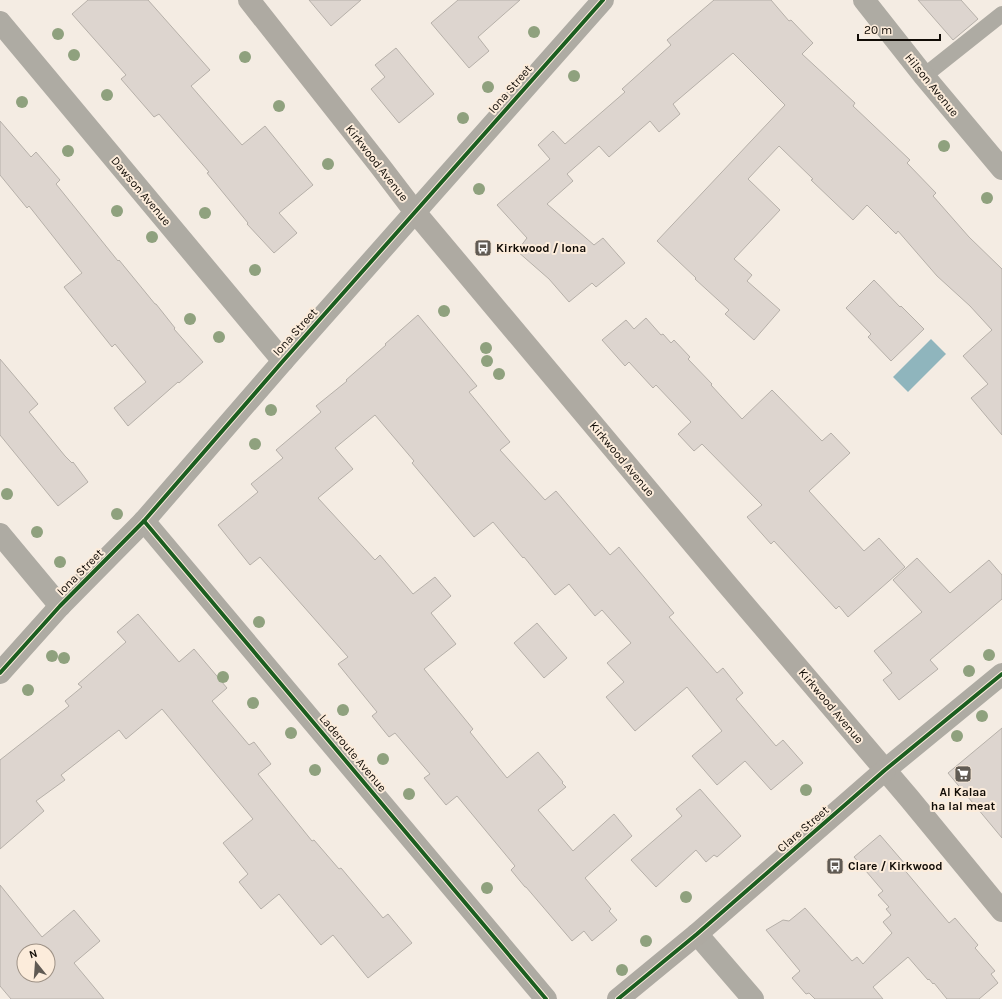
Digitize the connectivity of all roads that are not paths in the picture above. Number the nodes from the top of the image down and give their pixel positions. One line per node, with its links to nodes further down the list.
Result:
1 (249, 0): 8 (main road, Kirkwood Avenue)
2 (603, 0): 8 (street, Iona Street)
3 (864, 0): 6 (street, Hilson Avenue)
4 (1002, 14): 6 (lane)
5 (0, 22): 9 (street, Dawson Avenue)
6 (924, 76): 7 (street, Hilson Avenue)
7 (1002, 169)
8 (415, 212): 9 (street, Iona Street); 15 (main road, Kirkwood Avenue)
9 (283, 361): 10 (street, Iona Street)
10 (144, 521): 12 (street, Iona Street); 18 (street, Laderoute Avenue)
11 (0, 534): 12 (street)
12 (60, 606): 13 (street, Iona Street)
13 (0, 674)
14 (1002, 674): 15 (street, Clare Street)
15 (885, 770): 16 (main road, Kirkwood Avenue); 17 (main road, Clare Street)
16 (1002, 911)
17 (697, 934): 19 (main road, Clare Street); 20 (street)
18 (546, 999)
19 (618, 999)
20 (753, 999)

